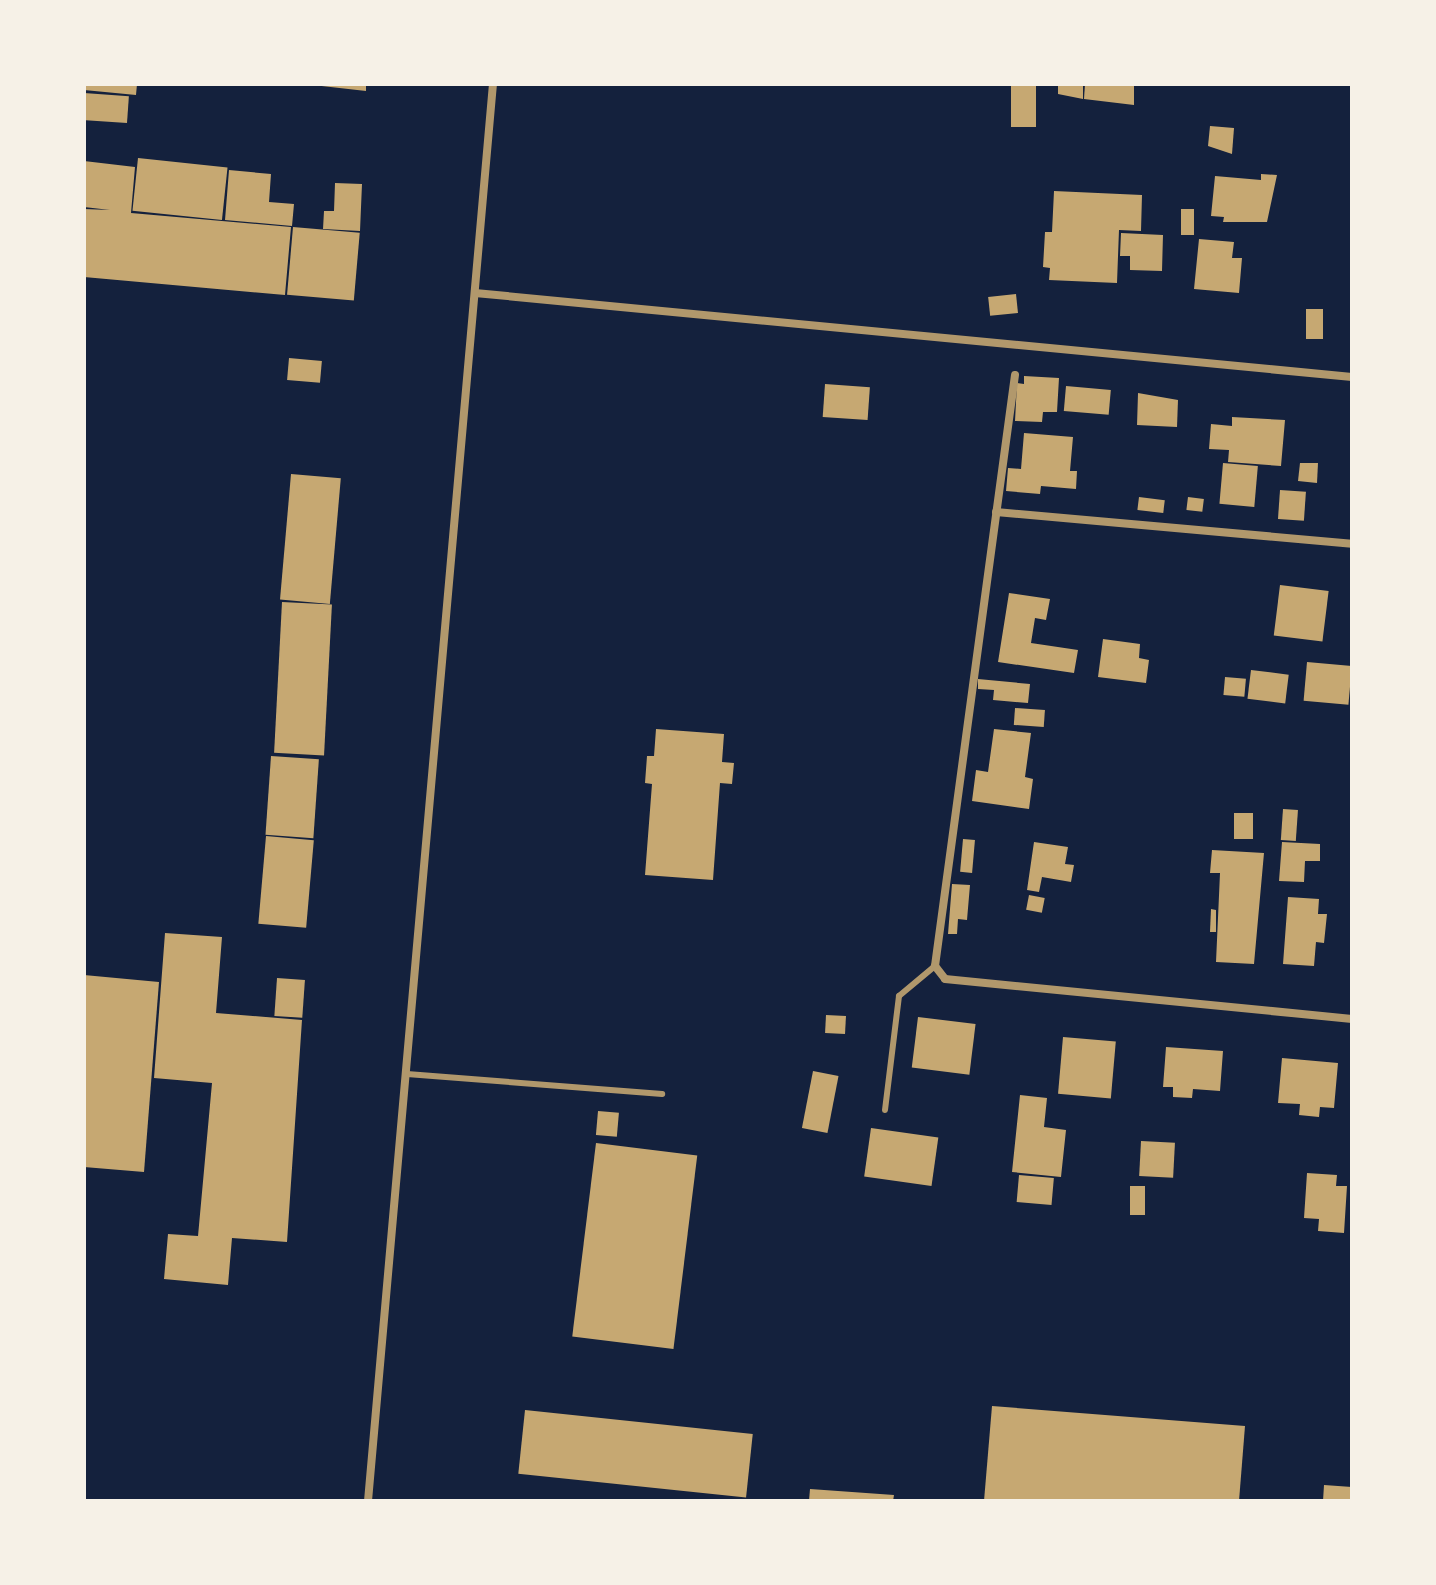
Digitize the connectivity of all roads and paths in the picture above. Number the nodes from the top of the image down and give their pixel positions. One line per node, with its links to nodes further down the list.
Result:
1 (493, 84): 2 (street)
2 (475, 293): 4 (street); 9 (street)
3 (1015, 375): 5 (street)
4 (1352, 377)
5 (996, 512): 6 (street); 7 (street)
6 (1352, 544)
7 (935, 966): 8 (street); 11 (lane)
8 (1352, 1019)
9 (407, 1074): 10 (lane); 12 (street)
10 (662, 1094)
11 (885, 1110)
12 (368, 1501)

